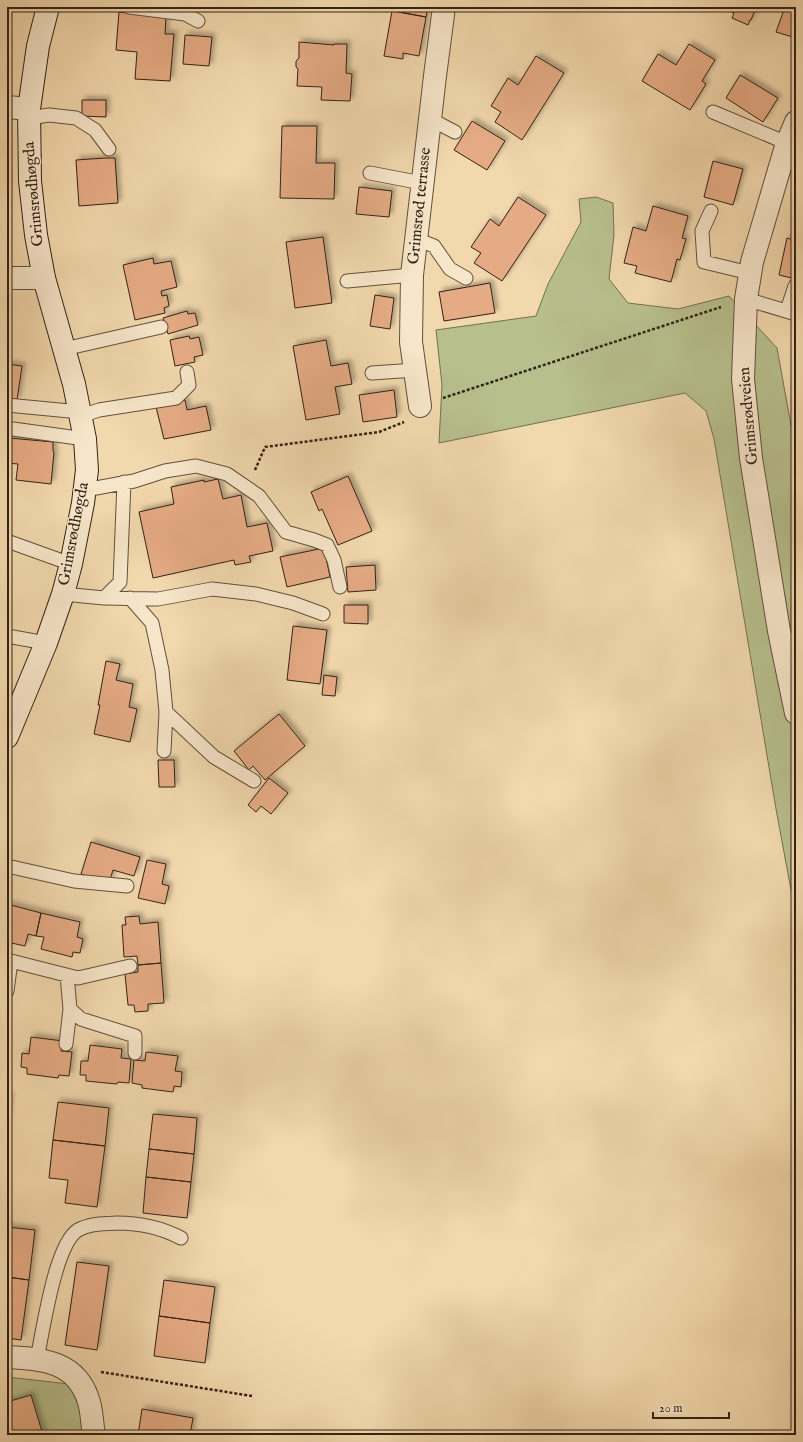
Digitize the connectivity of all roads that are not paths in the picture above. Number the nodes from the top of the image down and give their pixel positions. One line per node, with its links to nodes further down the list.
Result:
1 (48, 7): 7 (street, Grimsrødhøgda)
2 (129, 7): 4 (lane)
3 (444, 7): 8 (street, Grimsrød terrasse)
4 (198, 21)
5 (7, 107): 7 (street)
6 (713, 112): 11 (lane)
7 (29, 114): 12 (lane); 20 (street, Grimsrødhøgda)
8 (430, 118): 10 (lane); 14 (street, Grimsrød terrasse)
9 (796, 122): 11 (street, Grimsrødveien)
10 (454, 132)
11 (787, 144): 18 (street, Grimsrødveien)
12 (109, 149)
13 (370, 173): 14 (lane)
14 (422, 183): 16 (street, Grimsrød terrasse)
15 (711, 211): 18 (lane)
16 (416, 239): 17 (street, Grimsrød terrasse); 21 (lane)
17 (412, 274): 22 (lane); 28 (street, Grimsrød terrasse)
18 (750, 274): 24 (street, Grimsrødveien)
19 (7, 278): 20 (street)
20 (44, 278): 27 (street, Grimsrødhøgda)
21 (466, 278)
22 (347, 280)
23 (795, 286): 25 (lane)
24 (746, 299): 25 (lane); 48 (street, Grimsrødveien)
25 (792, 312)
26 (160, 327): 27 (lane)
27 (64, 349): 33 (street, Grimsrødhøgda)
28 (415, 370): 30 (lane); 32 (street, Grimsrød terrasse)
29 (187, 372): 33 (lane)
30 (372, 373)
31 (7, 405): 33 (lane)
32 (420, 406)
33 (80, 414): 35 (street, Grimsrødhøgda)
34 (13, 429): 35 (lane)
35 (85, 439): 37 (street, Grimsrødhøgda)
36 (124, 482): 37 (lane); 40 (lane); 42 (lane)
37 (84, 490): 39 (street, Grimsrødhøgda)
38 (7, 541): 39 (lane)
39 (71, 564): 41 (street, Grimsrødhøgda)
40 (340, 587)
41 (63, 594): 42 (lane); 46 (street, Grimsrødhøgda)
42 (104, 598): 43 (lane)
43 (130, 598): 44 (lane); 47 (lane)
44 (323, 614)
45 (7, 636): 46 (lane)
46 (46, 642): 49 (street, Grimsrødhøgda)
47 (166, 712): 50 (lane); 51 (lane)
48 (796, 713)
49 (7, 737)
50 (164, 751)
51 (254, 781)
52 (7, 866): 53 (lane)
53 (127, 886)
54 (9, 961): 56 (lane); 57 (lane)
55 (130, 966): 56 (lane)
56 (67, 975): 58 (lane)
57 (7, 991)
58 (70, 1009): 59 (lane); 60 (lane)
59 (66, 1044)
60 (135, 1053)
61 (181, 1238): 63 (lane)
62 (7, 1357): 63 (street)
63 (37, 1359): 64 (street)
64 (94, 1435)

